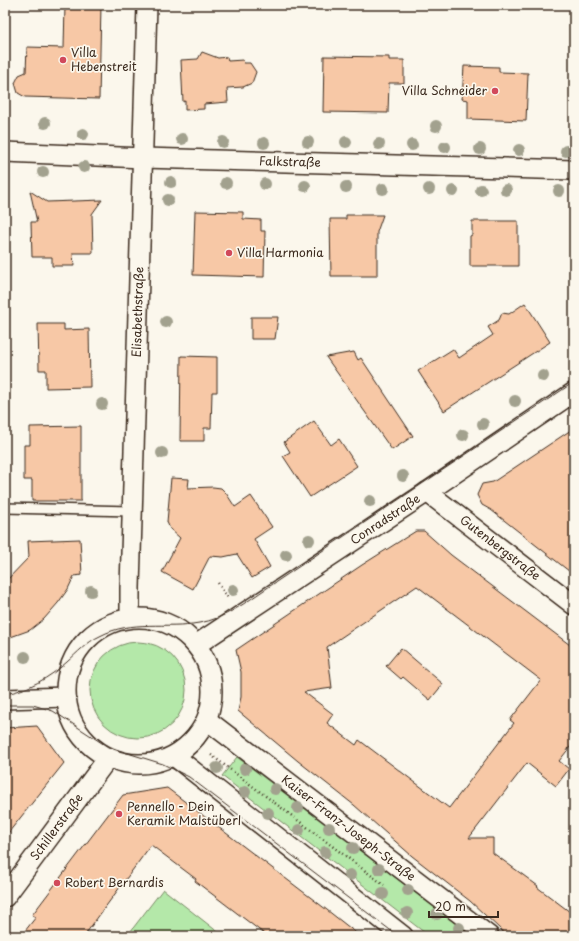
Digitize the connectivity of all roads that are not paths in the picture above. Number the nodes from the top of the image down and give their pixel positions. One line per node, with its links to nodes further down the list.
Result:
1 (147, 5): 3 (street, Elisabethstraße)
2 (5, 152): 3 (street, Falkstraße)
3 (143, 158): 4 (street, Falkstraße); 8 (street, Elisabethstraße)
4 (574, 170)
5 (574, 392): 6 (street, Conradstraße)
6 (427, 492): 9 (street, Gutenbergstraße); 11 (street, Conradstraße)
7 (5, 508): 8 (lane)
8 (132, 511): 10 (street, Elisabethstraße)
9 (574, 605)
10 (130, 618): 11 (street); 12 (street)
11 (196, 644): 14 (street)
12 (66, 697): 13 (street); 16 (street)
13 (5, 700)
14 (207, 720): 15 (street); 19 (street, Kaiser-Franz-Joseph-Straße)
15 (174, 756): 16 (street); 18 (street)
16 (108, 758): 17 (street, Schillerstraße)
17 (5, 897)
18 (403, 936)
19 (489, 936)

